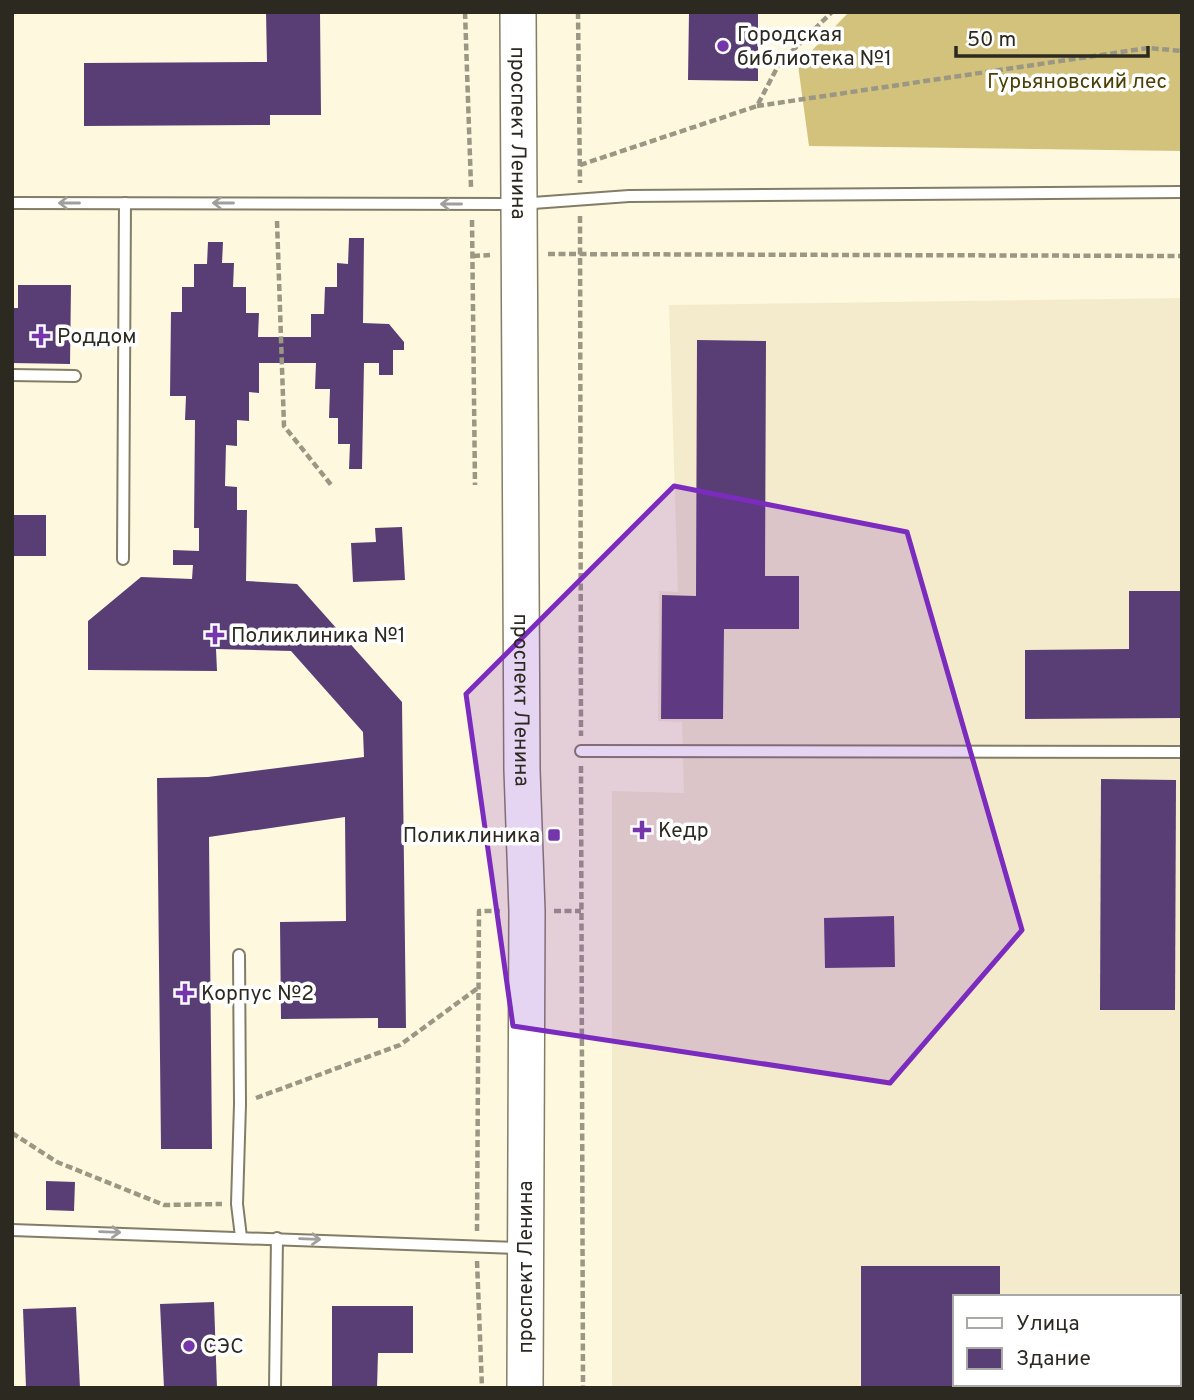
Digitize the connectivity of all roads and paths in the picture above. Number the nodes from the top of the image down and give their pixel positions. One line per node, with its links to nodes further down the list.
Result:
1 (465, 12): 12 (path)
2 (518, 12): 13 (main road, проспект Ленина)
3 (578, 12): 7 (path)
4 (832, 12): 6 (path)
5 (1182, 51): 6 (path)
6 (757, 106): 7 (path)
7 (580, 165): 9 (path)
8 (1182, 192): 9 (lane)
9 (580, 199): 13 (lane); 15 (path)
10 (12, 203): 11 (lane, one-way to 10)
11 (125, 203): 12 (lane, one-way to 11); 23 (lane)
12 (472, 204): 13 (lane); 17 (path)
13 (519, 204): 16 (main road, проспект Ленина)
14 (277, 238): 22 (path)
15 (580, 253): 16 (path); 18 (path); 24 (path)
16 (519, 255): 17 (path); 36 (main road, проспект Ленина)
17 (473, 256): 21 (path)
18 (1182, 256)
19 (12, 375): 20 (lane)
20 (75, 376)
21 (475, 485)
22 (332, 486)
23 (123, 559)
24 (581, 751): 25 (lane); 40 (path)
25 (1182, 752)
26 (479, 911): 28 (path)
27 (239, 955): 29 (lane)
28 (478, 987): 29 (path); 35 (path)
29 (240, 1104): 31 (lane)
30 (12, 1133): 31 (path)
31 (237, 1204): 33 (lane)
32 (12, 1230): 33 (lane, one-way to 33)
33 (241, 1237): 34 (lane)
34 (277, 1238): 35 (lane, one-way to 35); 37 (lane)
35 (477, 1246): 36 (lane); 38 (path)
36 (524, 1248): 39 (main road, проспект Ленина)
37 (275, 1388)
38 (482, 1388)
39 (525, 1388)
40 (583, 1388)

